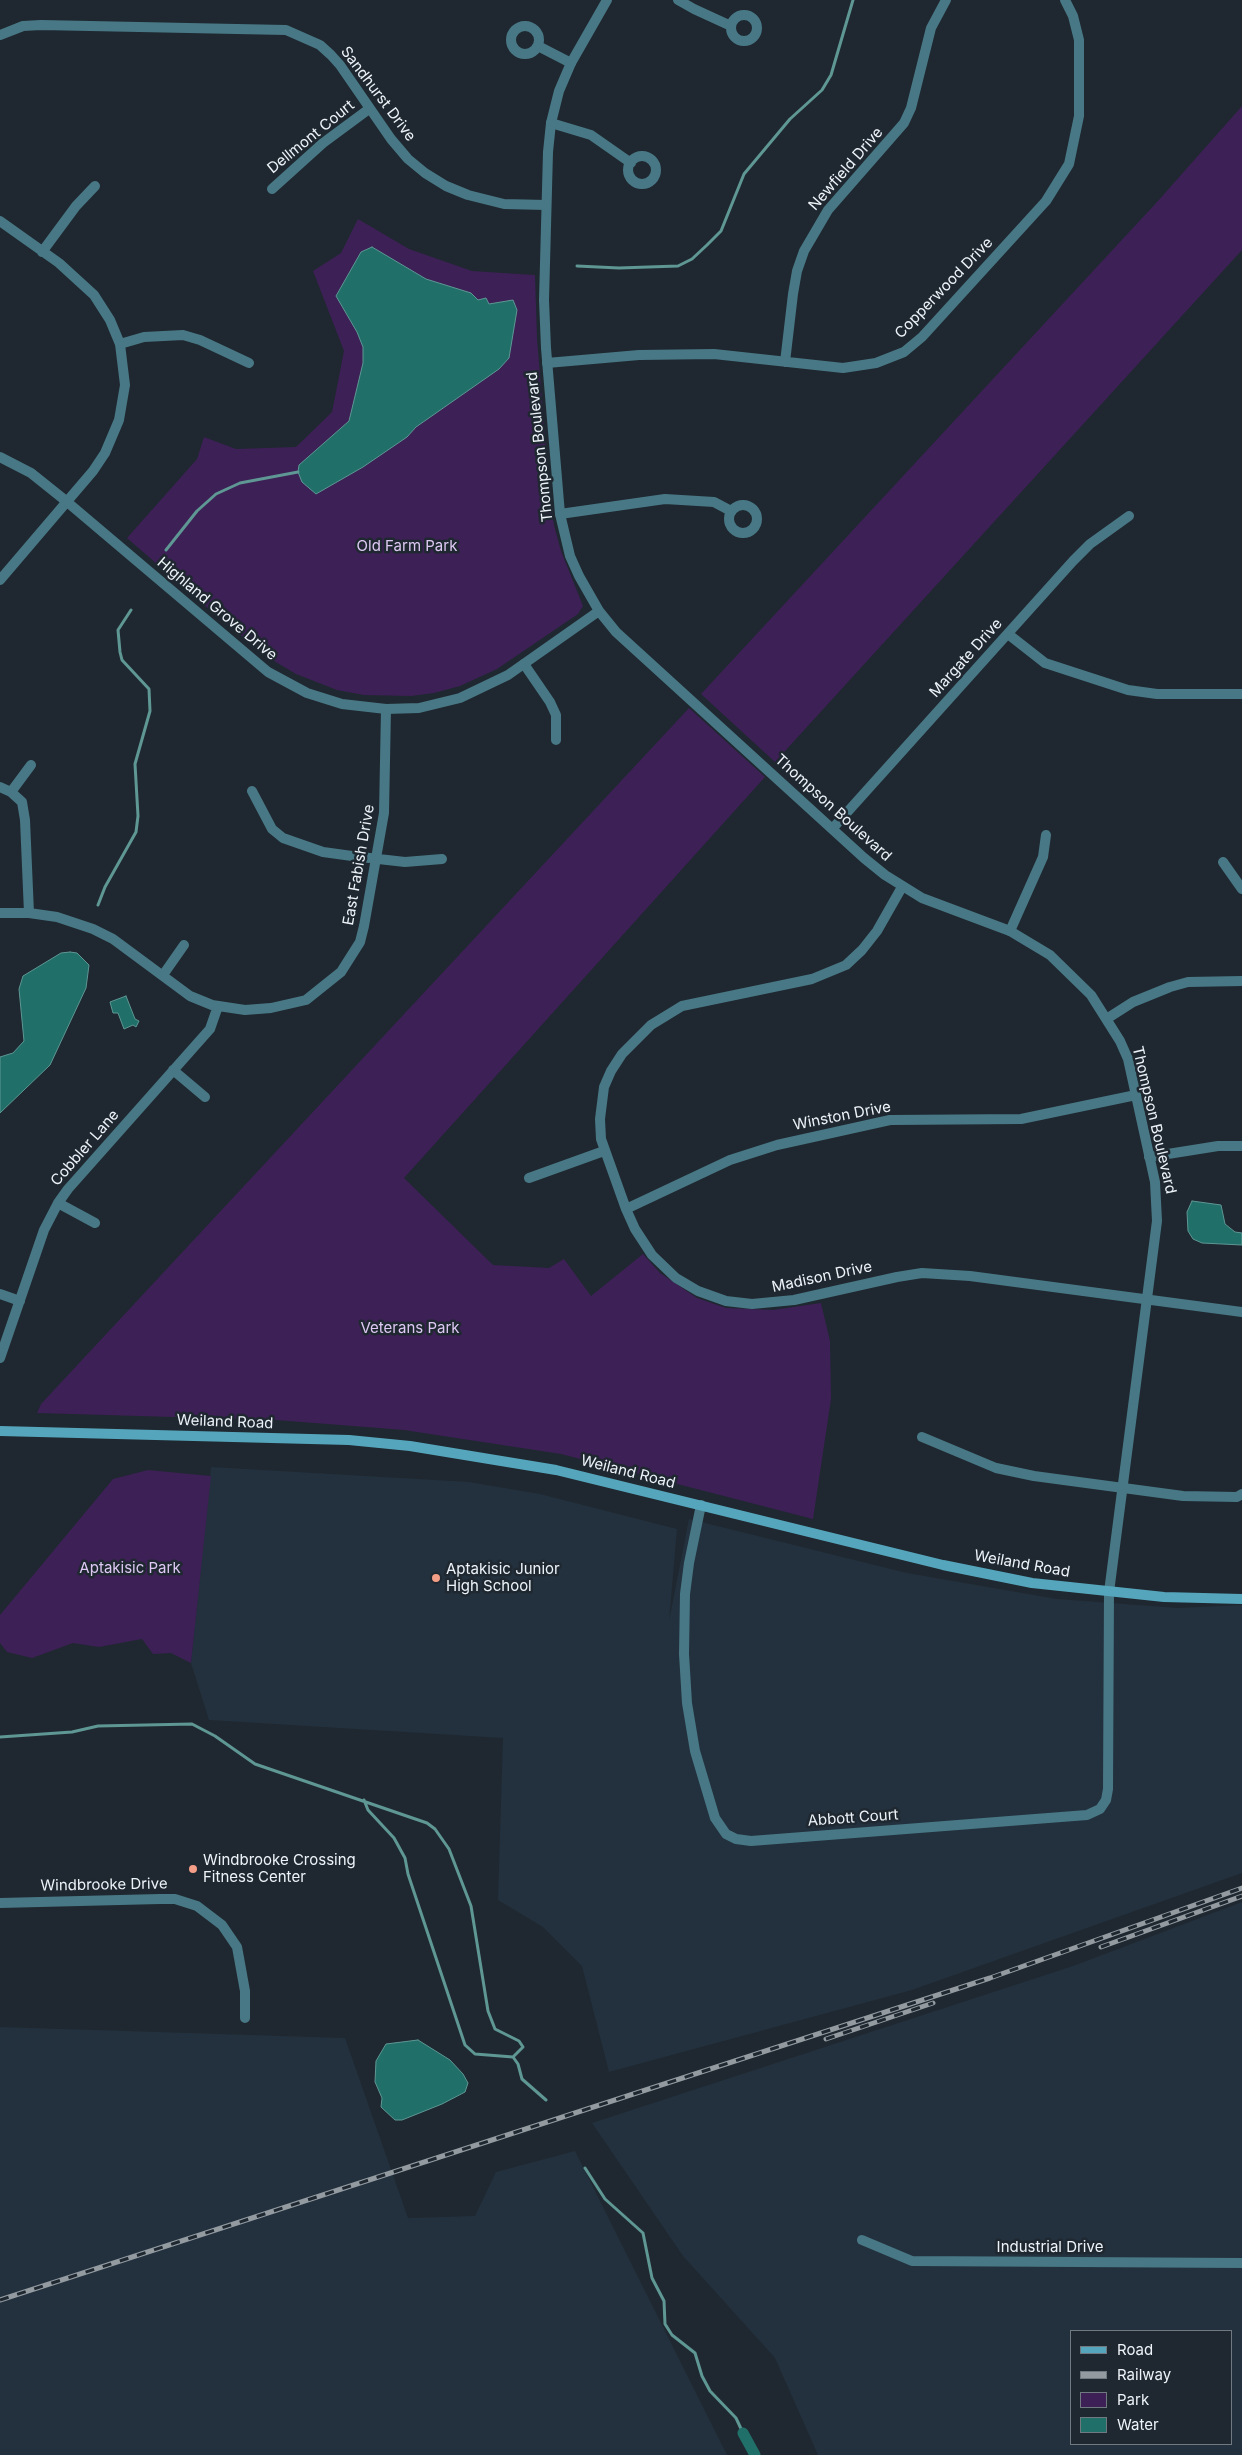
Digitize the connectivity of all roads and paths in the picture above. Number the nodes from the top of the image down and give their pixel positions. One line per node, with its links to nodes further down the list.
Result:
1 (607, 0): 8 (street, Thompson Boulevard)
2 (678, 0): 5 (street)
3 (946, 0): 19 (street, Newfield Drive)
4 (1066, 0): 19 (street, Copperwood Drive)
5 (731, 26)
6 (0, 35): 9 (street, Sandhurst Drive)
7 (538, 46): 8 (street)
8 (571, 63): 10 (street, Thompson Boulevard)
9 (369, 109): 13 (street, Dellmont Court); 14 (street, Sandhurst Drive)
10 (551, 123): 11 (street); 14 (street, Thompson Boulevard)
11 (630, 163)
12 (95, 186): 16 (street)
13 (272, 189)
14 (546, 205): 20 (street, Thompson Boulevard)
15 (0, 221): 16 (street)
16 (42, 252): 17 (street)
17 (120, 344): 18 (street); 22 (street)
18 (249, 362)
19 (785, 362): 20 (street, Copperwood Drive)
20 (547, 363): 24 (street, Thompson Boulevard)
21 (0, 457): 22 (street, Highland Grove Drive)
22 (66, 501): 26 (street); 31 (street, Highland Grove Drive)
23 (731, 511): 24 (street)
24 (560, 514): 27 (street, Thompson Boulevard)
25 (1129, 516): 28 (street, Margate Drive)
26 (0, 580)
27 (599, 611): 29 (street, Highland Grove Drive); 37 (street, Thompson Boulevard)
28 (1008, 634): 30 (street); 37 (street, Margate Drive)
29 (524, 664): 31 (street, Highland Grove Drive); 32 (street)
30 (1242, 694)
31 (386, 709): 39 (street, East Fabish Drive)
32 (556, 740)
33 (30, 765): 35 (street)
34 (0, 787): 35 (street)
35 (11, 792): 45 (street)
36 (252, 792): 39 (street)
37 (833, 828): 42 (street, Thompson Boulevard)
38 (1046, 834): 46 (street)
39 (376, 858): 40 (street); 50 (street, East Fabish Drive)
40 (442, 860)
41 (1223, 862): 43 (street)
42 (902, 886): 46 (street, Thompson Boulevard); 56 (street, Madison Drive)
43 (1242, 889)
44 (0, 913): 45 (street, East Fabish Drive)
45 (28, 913): 48 (street, East Fabish Drive)
46 (1010, 931): 51 (street, Thompson Boulevard)
47 (184, 945): 48 (street)
48 (163, 975): 50 (street, East Fabish Drive)
49 (1242, 981): 51 (street)
50 (218, 1006): 52 (street, Cobbler Lane)
51 (1108, 1018): 53 (street, Thompson Boulevard)
52 (173, 1070): 54 (street); 59 (street, Cobbler Lane)
53 (1136, 1095): 57 (street, Thompson Boulevard); 60 (street, Winston Drive)
54 (205, 1097)
55 (1242, 1146): 57 (street)
56 (604, 1151): 58 (street); 60 (street, Madison Drive)
57 (1149, 1157): 63 (street, Thompson Boulevard)
58 (529, 1178)
59 (58, 1203): 61 (street); 64 (street, Cobbler Lane)
60 (626, 1209): 63 (street, Madison Drive)
61 (95, 1223)
62 (0, 1294): 64 (street)
63 (1149, 1300): 65 (street, Madison Drive); 69 (street, Thompson Boulevard)
64 (20, 1301): 66 (street, Cobbler Lane)
65 (1242, 1312)
66 (0, 1358)
67 (0, 1431): 71 (main road, Weiland Road)
68 (922, 1437): 69 (street)
69 (1123, 1488): 70 (street); 72 (street, Thompson Boulevard)
70 (1242, 1494)
71 (701, 1506): 72 (main road, Weiland Road); 72 (street, Abbott Court)
72 (1109, 1592): 73 (main road, Weiland Road)
73 (1242, 1599)
74 (0, 1902): 75 (street, Windbrooke Drive)
75 (245, 2018)
76 (862, 2240): 77 (street, Industrial Drive)
77 (1242, 2263)

